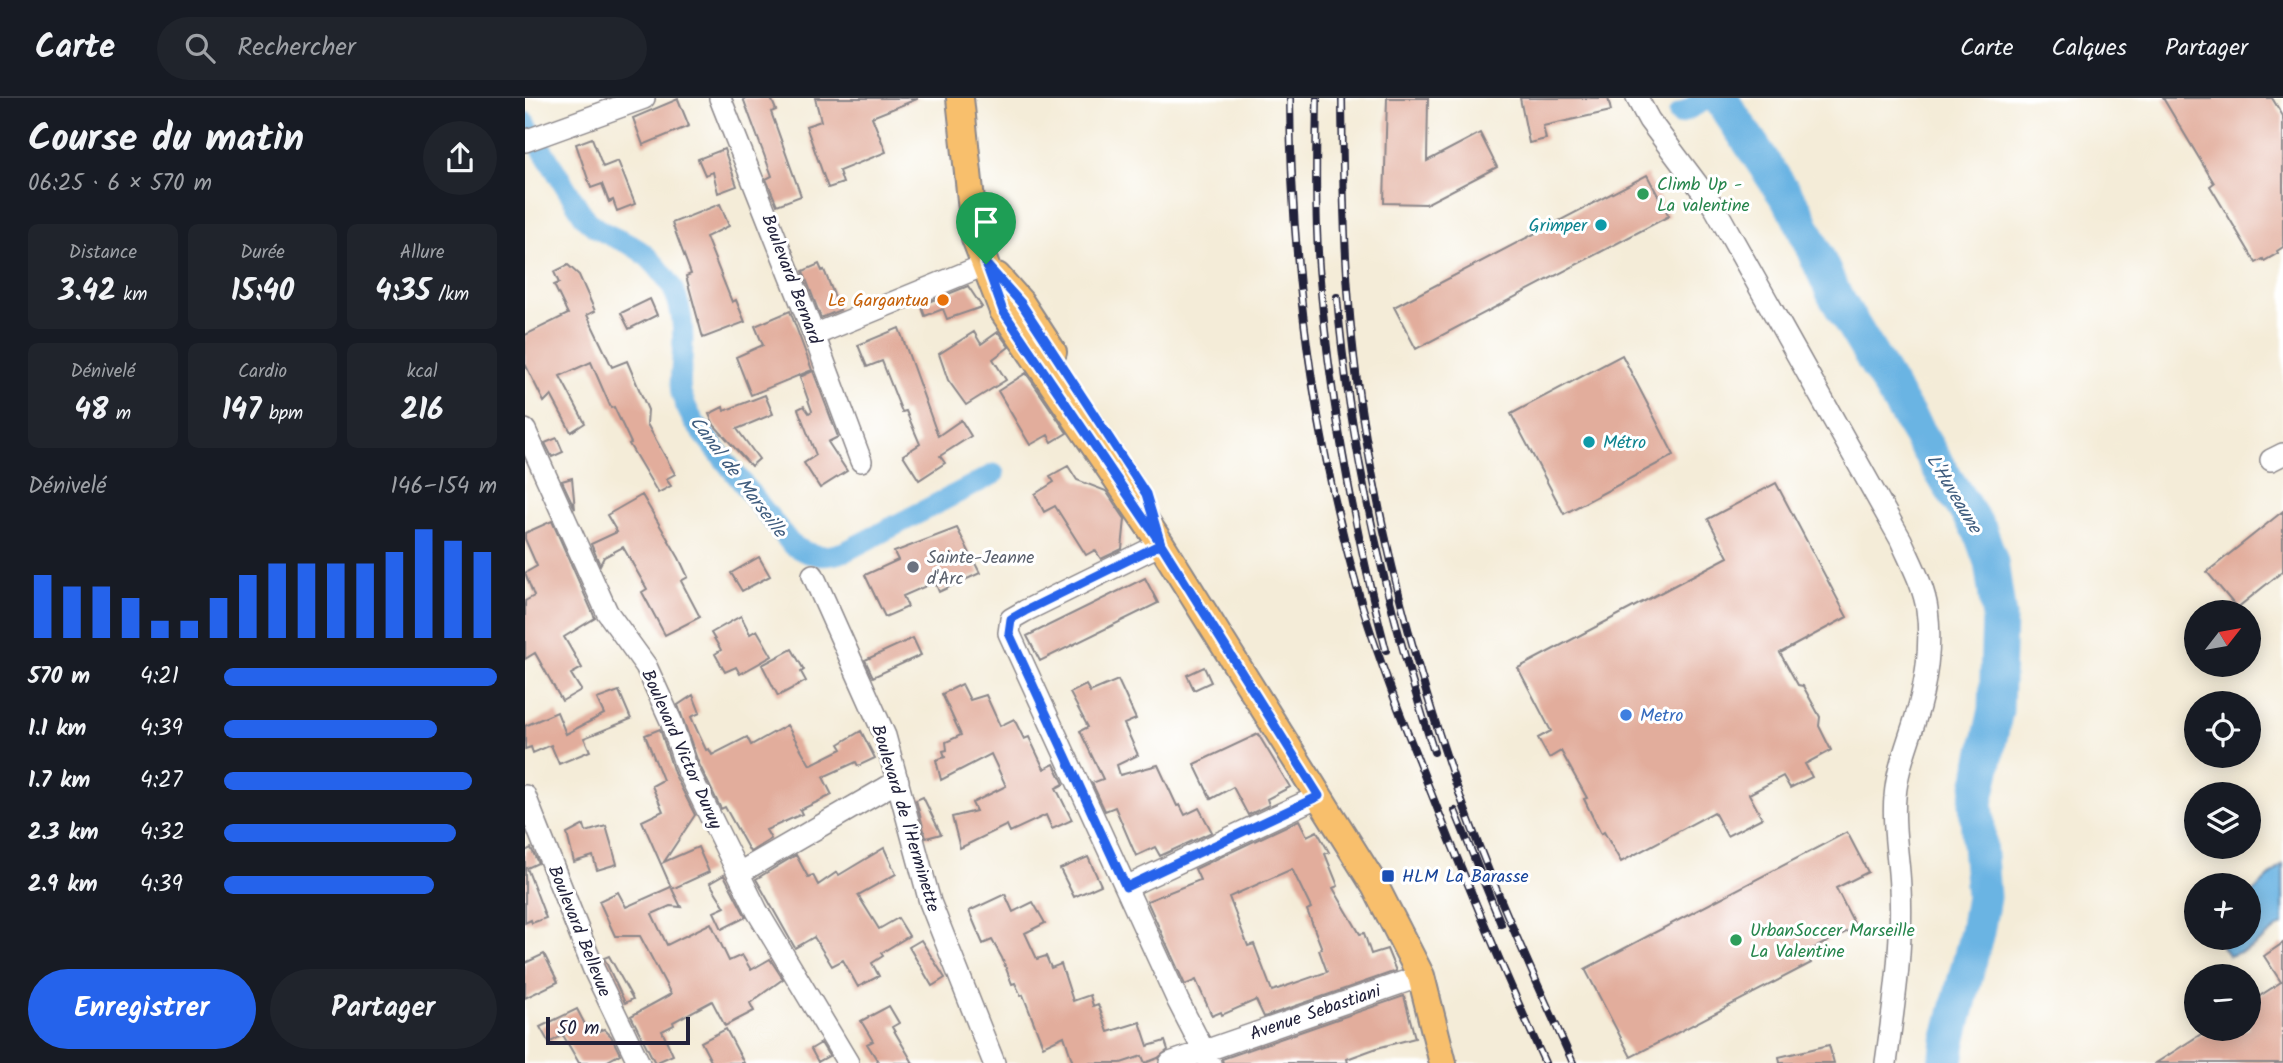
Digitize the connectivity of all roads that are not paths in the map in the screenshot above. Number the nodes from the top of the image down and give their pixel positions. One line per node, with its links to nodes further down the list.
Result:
1 (644, 98): 5 (street)
2 (720, 98): 7 (street, Boulevard Bernard)
3 (960, 98): 6 (main road)
4 (1637, 98): 24 (street)
5 (525, 141)
6 (986, 264): 7 (street); 10 (main road)
7 (814, 335): 9 (street, Boulevard Bernard)
8 (525, 430): 15 (street, Boulevard Victor Duruy)
9 (861, 461)
10 (1161, 544): 14 (main road); 16 (street)
11 (813, 575): 12 (street, Boulevard de l'Herminette)
12 (898, 780): 15 (street); 21 (street, Boulevard de l'Herminette)
13 (525, 796): 19 (street, Boulevard Bellevue)
14 (1319, 796): 16 (street); 17 (main road)
15 (739, 873): 20 (street, Boulevard Victor Duruy)
16 (1126, 887): 18 (street)
17 (1421, 976): 18 (street, Avenue Sebastiani); 23 (main road)
18 (1207, 1057): 22 (street, Avenue Sebastiani)
19 (639, 1063)
20 (848, 1063)
21 (994, 1063)
22 (1170, 1063)
23 (1443, 1063)
24 (1886, 1063)

